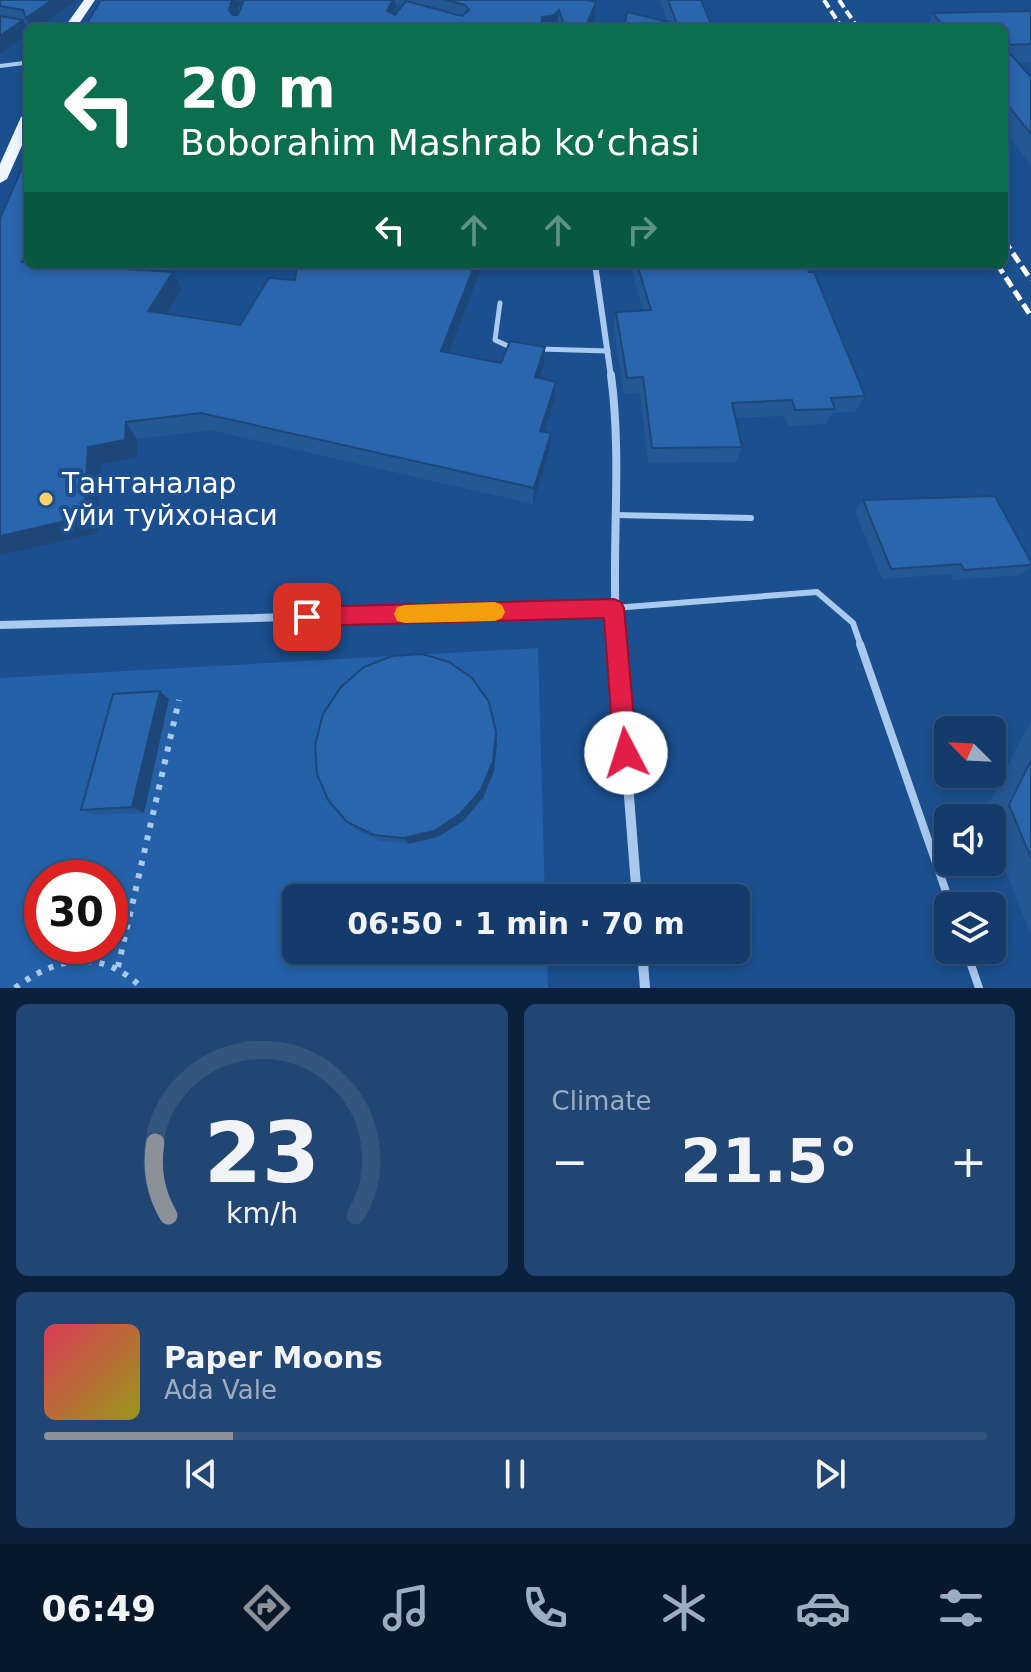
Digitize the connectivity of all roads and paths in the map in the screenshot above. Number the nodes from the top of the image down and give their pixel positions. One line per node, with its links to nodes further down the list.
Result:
1 (90, 0): 2 (main road)
2 (73, 24)
3 (24, 63): 4 (lane)
4 (0, 66)
5 (24, 127): 6 (main road)
6 (0, 179)
7 (596, 268): 11 (street)
8 (500, 303): 9 (lane)
9 (519, 348)
10 (534, 349): 11 (lane)
11 (608, 351): 12 (street)
12 (615, 515): 13 (lane); 14 (street)
13 (751, 518)
14 (614, 608): 15 (street); 17 (street); 18 (lane)
15 (0, 625)
16 (179, 700): 21 (path)
17 (636, 884)
18 (946, 892)
19 (643, 964): 24 (street)
20 (971, 964): 25 (lane)
21 (118, 967): 22 (path); 23 (path)
22 (15, 988)
23 (142, 988)
24 (645, 988)
25 (979, 988)

